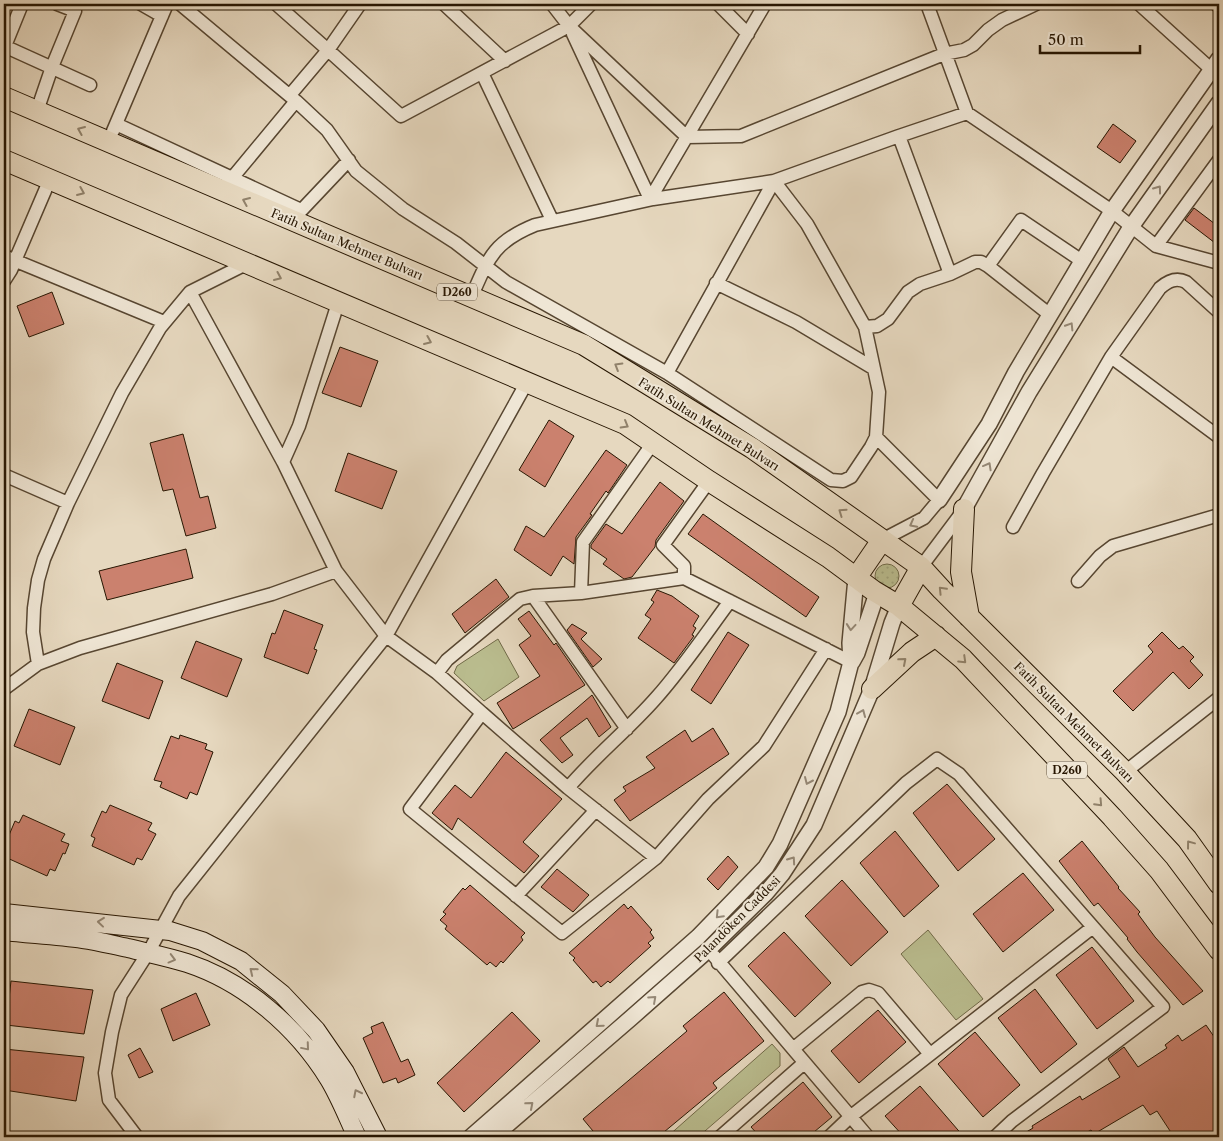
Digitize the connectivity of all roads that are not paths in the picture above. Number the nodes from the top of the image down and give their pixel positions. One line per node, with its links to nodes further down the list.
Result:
1 (22, 4): 20 (street)
2 (57, 4): 25 (street)
3 (141, 4): 17 (street)
4 (180, 4): 29 (street)
5 (276, 4): 21 (street)
6 (360, 4): 21 (street)
7 (444, 4): 23 (street)
8 (552, 4): 18 (street)
9 (590, 4): 18 (street)
10 (718, 4): 19 (street)
11 (765, 4): 19 (street)
12 (927, 4): 22 (street)
13 (1036, 4): 22 (street)
14 (1139, 4): 24 (street)
15 (1216, 4): 16 (street)
16 (1219, 7)
17 (164, 10): 33 (street)
18 (569, 26): 23 (street); 35 (street); 42 (street)
19 (748, 34): 35 (street)
20 (5, 46): 25 (street)
21 (328, 50): 26 (street); 29 (street)
22 (944, 54): 32 (street); 35 (street)
23 (505, 60): 26 (street)
24 (1216, 64): 43 (street)
25 (52, 67): 27 (street); 31 (street)
26 (482, 73): 45 (street)
27 (90, 84)
28 (4, 97): 31 (highway, Fatih Sultan Mehmet Bulvarı / D260)
29 (293, 98): 37 (street); 41 (street)
30 (1219, 103): 46 (street, one-way to 30)
31 (37, 111): 33 (highway, Fatih Sultan Mehmet Bulvarı / D260, one-way to 31)
32 (967, 113): 34 (street); 43 (street)
33 (112, 133): 41 (highway, Fatih Sultan Mehmet Bulvarı / D260)
34 (899, 136): 40 (street); 54 (street)
35 (687, 137): 42 (street)
36 (4, 160): 39 (highway, D260)
37 (348, 160): 44 (street); 52 (street)
38 (1219, 160): 47 (street)
39 (50, 180): 48 (street); 50 (highway, D260, one-way to 50)
40 (774, 181): 42 (street); 56 (street); 63 (street)
41 (227, 184): 44 (highway, Fatih Sultan Mehmet Bulvarı / D260)
42 (650, 199): 45 (street)
43 (1112, 211): 46 (street); 49 (street)
44 (297, 215): 58 (highway, Fatih Sultan Mehmet Bulvarı / D260)
45 (552, 220): 52 (street)
46 (1131, 227): 47 (street); 76 (street, one-way to 46)
47 (1156, 246): 51 (street)
48 (10, 258): 55 (street); 62 (street)
49 (1082, 261): 53 (street); 61 (street)
50 (248, 263): 57 (street); 59 (highway, D260, one-way to 59)
51 (1219, 263)
52 (486, 265): 58 (street); 66 (street)
53 (988, 266): 54 (street); 61 (street)
54 (950, 274): 63 (street)
55 (4, 281)
56 (716, 283): 65 (street); 66 (street)
57 (190, 292): 62 (street); 71 (street)
58 (471, 298): 79 (highway, Fatih Sultan Mehmet Bulvarı / D260, one-way to 58)
59 (338, 303): 67 (highway, D260, one-way to 67); 71 (street)
60 (1219, 312): 64 (street)
61 (1049, 314): 74 (street)
62 (164, 322): 75 (street)
63 (865, 327): 65 (street)
64 (1111, 357): 69 (street); 78 (street)
65 (873, 368): 68 (street)
66 (667, 372): 68 (street)
67 (527, 382): 70 (highway, D260, one-way to 70); 91 (street)
68 (876, 437): 74 (street)
69 (1219, 438)
70 (653, 443): 73 (highway, D260); 85 (street)
71 (283, 462): 81 (street)
72 (4, 475): 75 (street)
73 (709, 481): 82 (street); 83 (highway, D260)
74 (939, 500): 79 (street, one-way to 79)
75 (68, 503): 95 (street)
76 (964, 508): 80 (street); 90 (highway)
77 (1219, 515): 84 (street)
78 (1013, 527)
79 (882, 540): 80 (highway, D260); 83 (highway)
80 (921, 567): 89 (highway); 90 (highway, Fatih Sultan Mehmet Bulvarı / D260, one-way to 80)
81 (336, 570): 91 (street); 95 (street)
82 (684, 578): 85 (street); 88 (street)
83 (856, 578): 86 (highway, D260); 94 (street, Palandöken Caddesi, one-way to 94)
84 (1078, 581)
85 (581, 593): 87 (street)
86 (877, 593): 89 (highway, D260); 94 (street, Palandöken Caddesi)
87 (534, 596): 96 (street); 102 (street)
88 (730, 601): 93 (street); 102 (street)
89 (899, 606): 92 (highway, D260); 99 (street, Palandöken Caddesi)
90 (969, 617): 103 (highway, Fatih Sultan Mehmet Bulvarı / D260)
91 (386, 636): 96 (street); 111 (street)
92 (936, 636): 99 (highway, one-way to 92); 115 (highway, D260, one-way to 115)
93 (826, 649): 94 (street); 106 (street)
94 (851, 662): 97 (street, Palandöken Caddesi)
95 (38, 664): 98 (street)
96 (437, 673): 101 (street)
97 (847, 682): 99 (street); 113 (street, Palandöken Caddesi, one-way to 113)
98 (4, 689)
99 (872, 689): 114 (street, Palandöken Caddesi, one-way to 99)
100 (1219, 698): 103 (street)
101 (482, 713): 104 (street); 108 (street)
102 (627, 729): 104 (street)
103 (1125, 772): 107 (highway, Fatih Sultan Mehmet Bulvarı / D260, one-way to 103)
104 (568, 788): 105 (street)
105 (596, 810): 106 (street); 108 (street)
106 (656, 858): 108 (street)
107 (1219, 884)
108 (516, 896)
109 (4, 913): 111 (main road, one-way to 109)
110 (1093, 927): 117 (street); 119 (street); 130 (street)
111 (161, 929): 116 (street); 124 (main road, one-way to 111)
112 (4, 931): 116 (main road)
113 (698, 937): 114 (street); 125 (street, Palandöken Caddesi, one-way to 125)
114 (708, 950): 117 (street); 126 (street, Palandöken Caddesi, one-way to 114)
115 (1219, 950)
116 (148, 953): 122 (street); 123 (main road, one-way to 123)
117 (718, 962): 118 (street)
118 (792, 1049): 119 (street); 120 (street)
119 (930, 1054): 121 (street)
120 (804, 1063): 121 (street); 127 (street)
121 (850, 1117): 128 (street); 129 (street)
122 (138, 1137)
123 (357, 1137)
124 (378, 1137)
125 (471, 1137)
126 (493, 1137)
127 (720, 1137)
128 (829, 1137)
129 (868, 1137)
130 (995, 1137)

